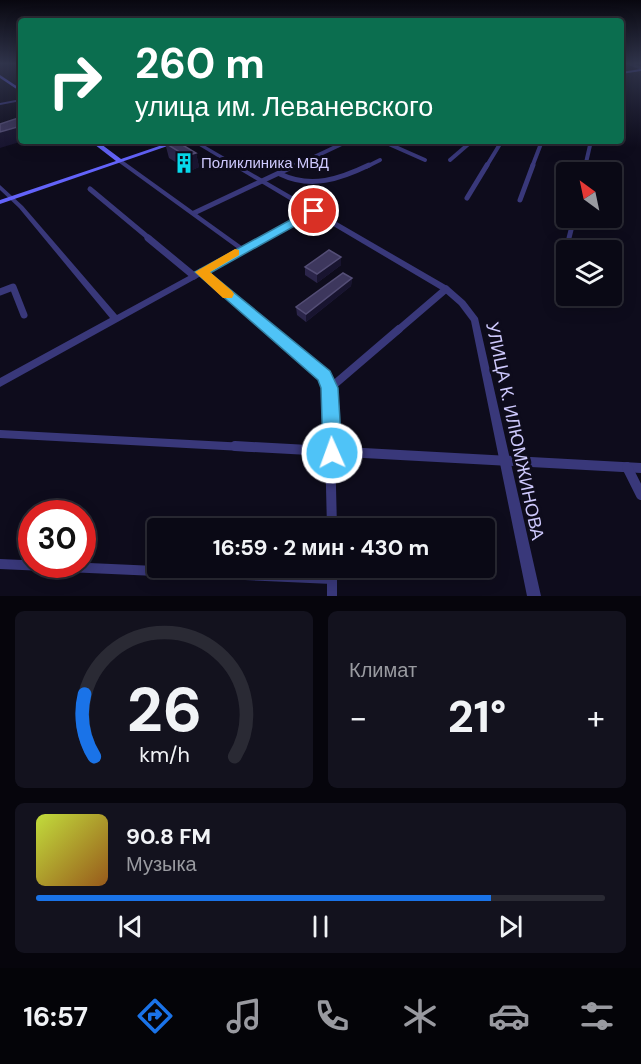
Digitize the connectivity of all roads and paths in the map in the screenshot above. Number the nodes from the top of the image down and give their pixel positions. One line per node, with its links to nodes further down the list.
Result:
1 (18, 101): 2 (street)
2 (0, 104)
3 (97, 144): 15 (main road)
4 (170, 144): 15 (main road)
5 (198, 144): 18 (street, УЛИЦА К. ИЛЮМЖИНОВА)
6 (342, 144): 17 (street)
7 (390, 144): 13 (street)
8 (469, 144): 14 (street)
9 (500, 144): 21 (street)
10 (541, 144): 23 (street)
11 (590, 144): 16 (street)
12 (380, 160): 17 (street)
13 (425, 160)
14 (450, 160)
15 (120, 161): 22 (main road); 26 (street)
16 (586, 162)
17 (280, 174): 18 (street)
18 (262, 182): 25 (street, УЛИЦА К. ИЛЮМЖИНОВА); 26 (street)
19 (0, 187): 22 (street)
20 (90, 189): 30 (street)
21 (467, 198)
22 (10, 199): 24 (main road); 34 (street)
23 (520, 200)
24 (0, 202)
25 (314, 211): 29 (street); 31 (street, УЛИЦА К. ИЛЮМЖИНОВА)
26 (194, 213): 29 (street)
27 (572, 228): 28 (street)
28 (569, 238)
29 (242, 249): 30 (street)
30 (198, 274): 34 (street); 36 (street)
31 (446, 289): 36 (street); 39 (street, УЛИЦА К. ИЛЮМЖИНОВА)
32 (0, 292): 33 (street)
33 (24, 315)
34 (116, 320): 35 (street)
35 (0, 383)
36 (330, 388): 38 (street)
37 (0, 434): 38 (street)
38 (332, 453): 39 (street); 43 (street)
39 (506, 461): 40 (street); 48 (street, УЛИЦА К. ИЛЮМЖИНОВА)
40 (627, 467): 41 (street); 42 (street)
41 (641, 468)
42 (641, 495)
43 (332, 518)
44 (0, 564): 45 (street)
45 (147, 568)
46 (332, 578): 47 (street)
47 (332, 596)
48 (534, 596)

